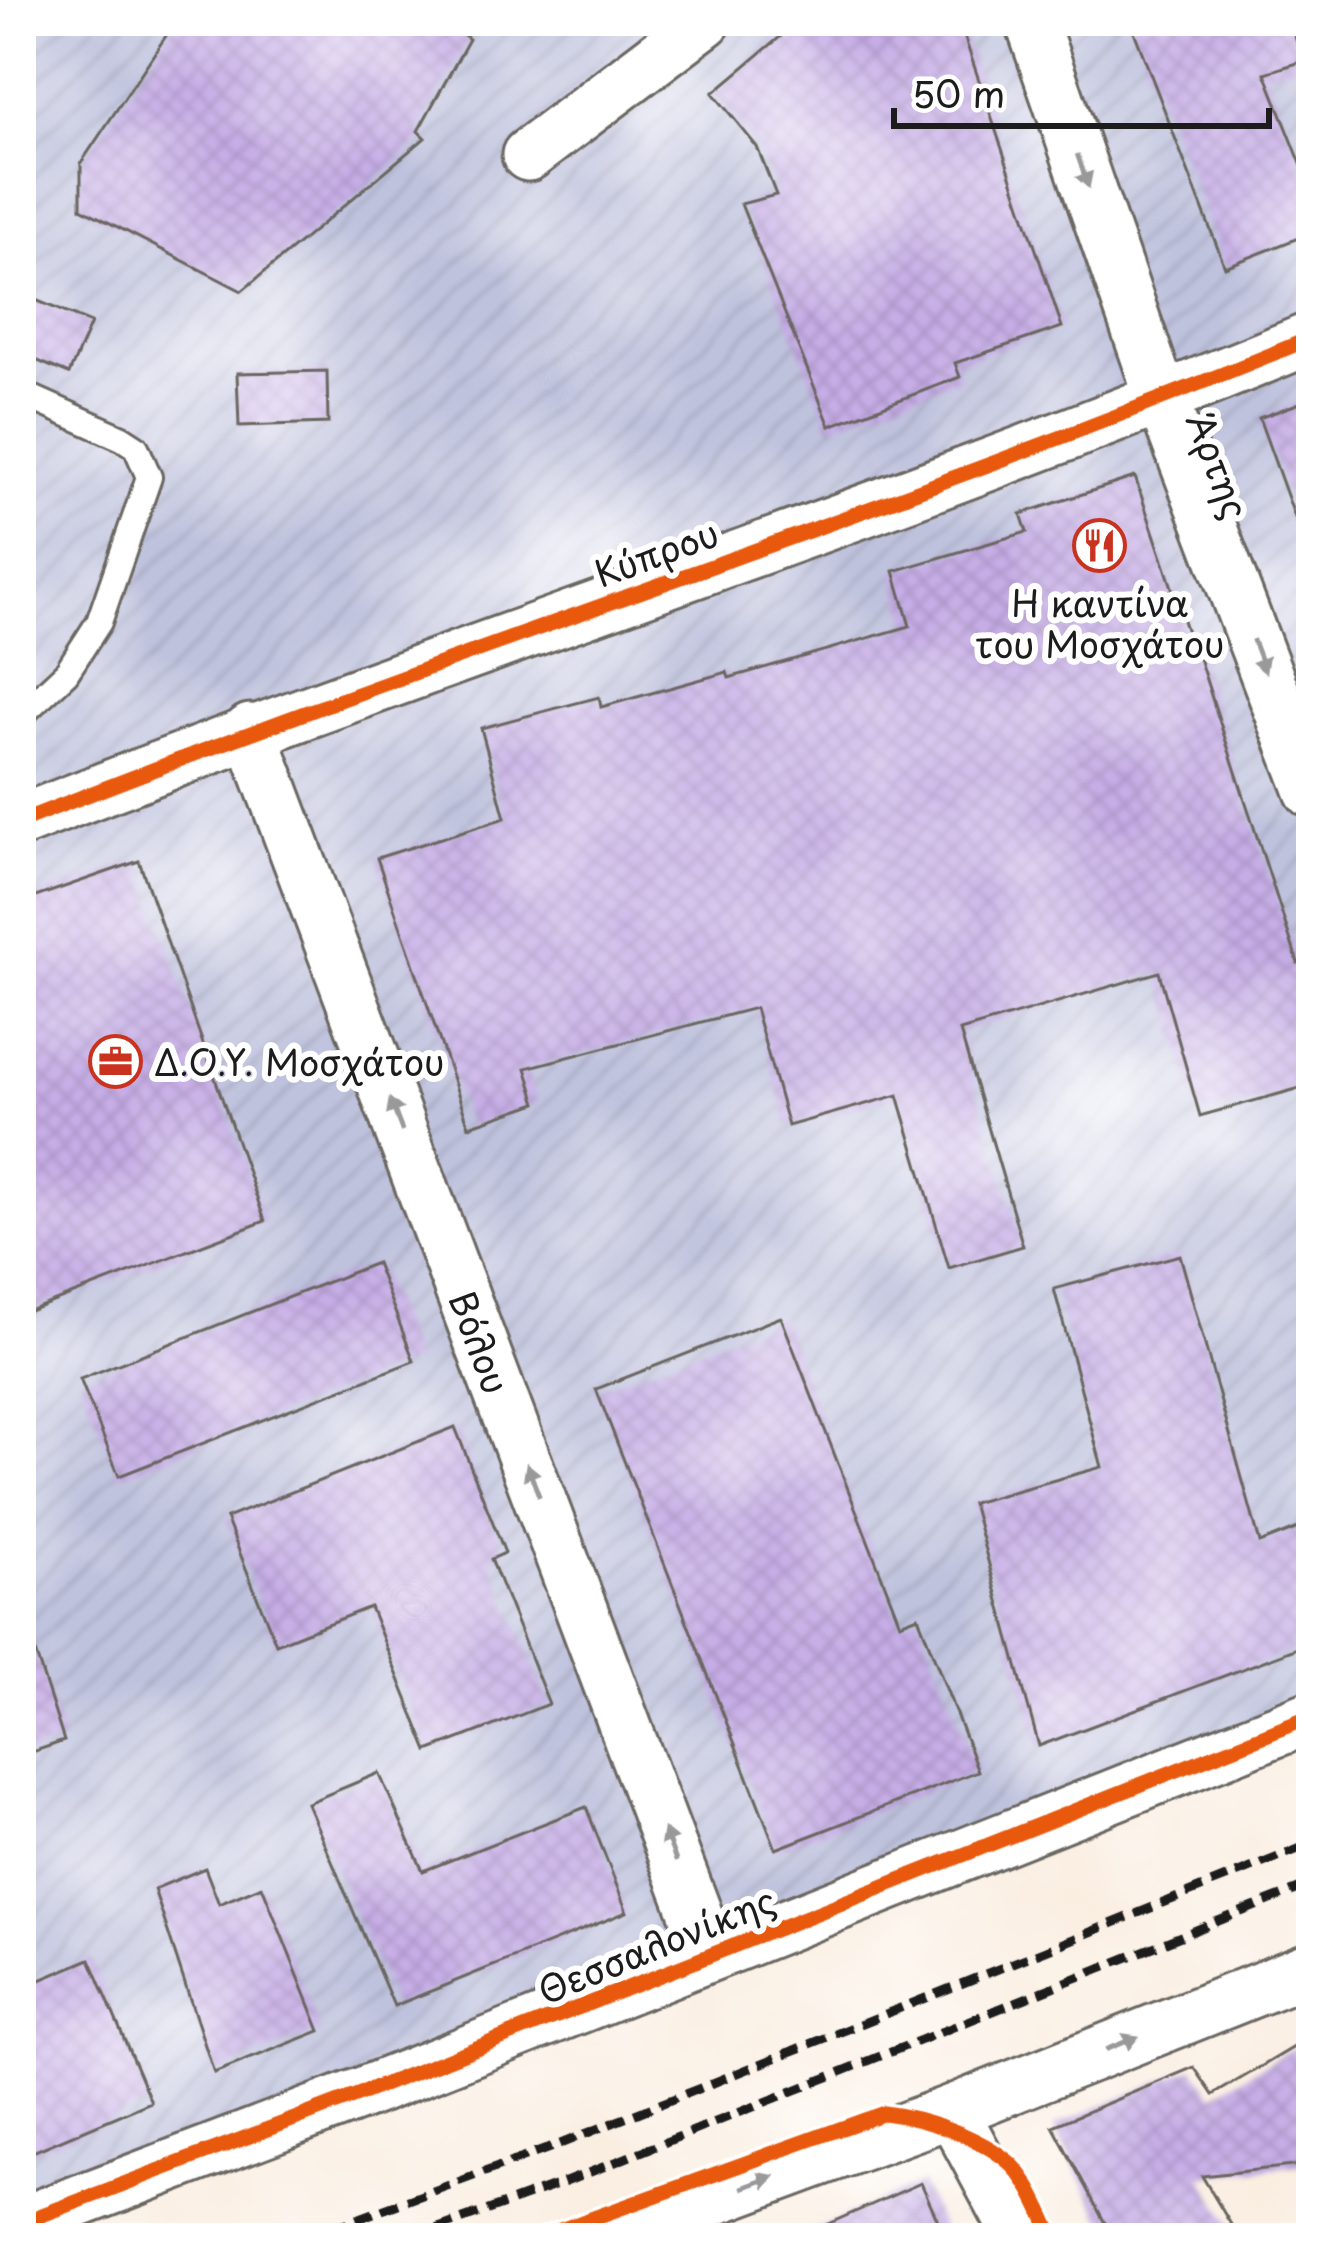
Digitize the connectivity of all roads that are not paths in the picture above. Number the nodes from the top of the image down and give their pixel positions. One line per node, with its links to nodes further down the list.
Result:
1 (705, 21): 3 (street)
2 (1031, 21): 6 (street, Άρτης, one-way to 6)
3 (528, 155)
4 (1311, 338): 6 (street, Κύπρου)
5 (21, 393): 7 (lane)
6 (1162, 400): 8 (street, Κύπρου); 9 (street, Άρτης, one-way to 9)
7 (21, 715)
8 (250, 730): 10 (street, Κύπρου); 12 (street, Βόλου, one-way to 8)
9 (1311, 791)
10 (21, 821)
11 (1311, 1717): 12 (street, Θεσσαλονίκης)
12 (711, 1954): 15 (street, Θεσσαλονίκης)
13 (1311, 1968): 14 (street, one-way to 13)
14 (952, 2110): 16 (street, one-way to 14); 17 (street)
15 (21, 2223)
16 (609, 2238)
17 (1020, 2238)

